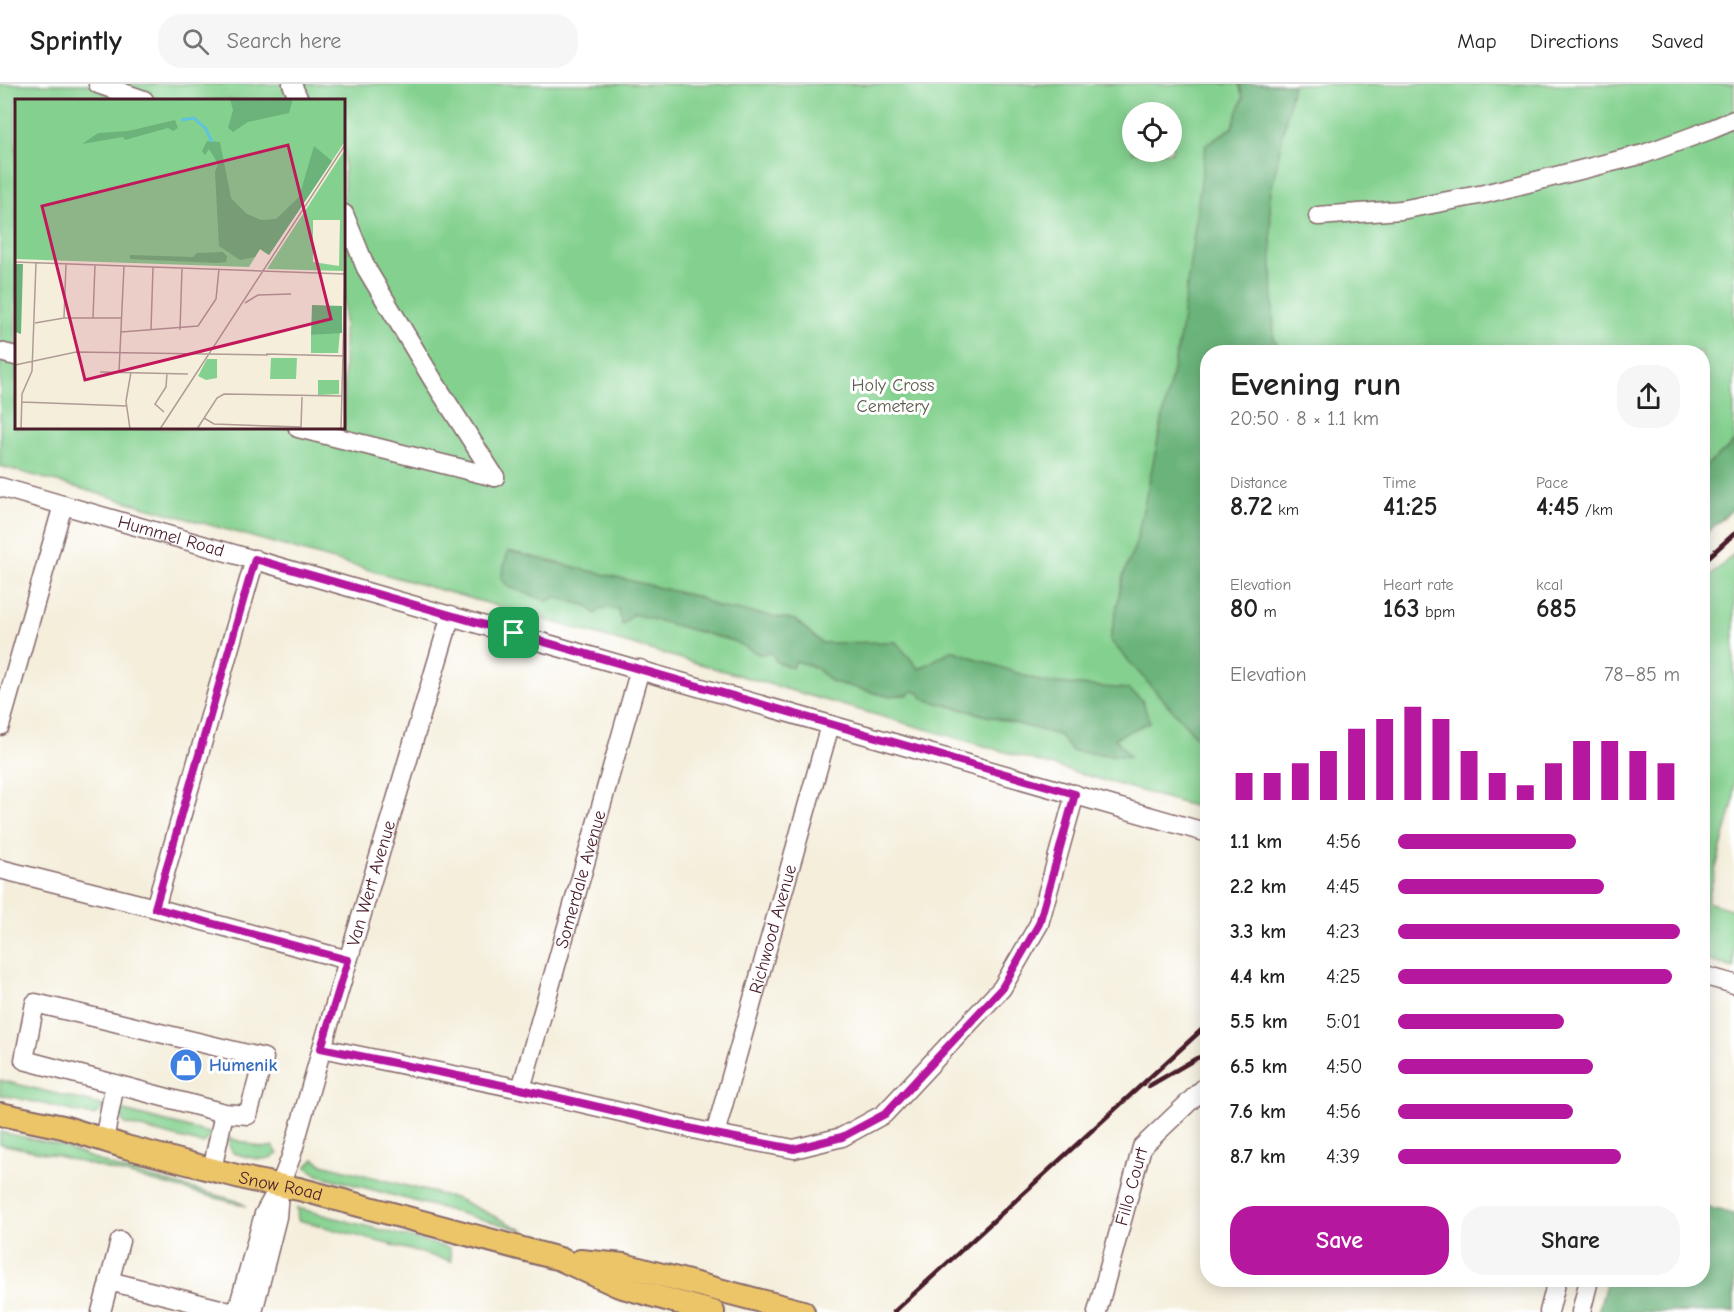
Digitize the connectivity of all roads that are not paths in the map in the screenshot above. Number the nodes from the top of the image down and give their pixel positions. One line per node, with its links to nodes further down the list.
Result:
1 (98, 84): 3 (street)
2 (292, 84): 4 (street)
3 (141, 99)
4 (299, 99)
5 (1734, 120): 7 (street)
6 (345, 216): 10 (street)
7 (1318, 216)
8 (0, 352): 9 (street)
9 (15, 356)
10 (302, 429)
11 (0, 487): 12 (street, Hummel Road)
12 (63, 505): 13 (street, Hummel Road); 17 (street)
13 (255, 559): 14 (street, Hummel Road); 21 (street)
14 (451, 615): 15 (street, Hummel Road); 22 (street, Van Wert Avenue)
15 (640, 669): 16 (street, Hummel Road); 27 (street, Somerdale Avenue)
16 (830, 725): 18 (street, Hummel Road); 31 (street, Richwood Avenue)
17 (0, 726)
18 (1075, 794): 19 (street, Hummel Road); 31 (street)
19 (1200, 831)
20 (0, 869): 21 (street)
21 (155, 908): 22 (street)
22 (348, 960): 25 (street, Van Wert Avenue)
23 (1710, 977): 24 (street)
24 (1734, 984)
25 (321, 1048): 27 (street); 34 (street, Van Wert Avenue)
26 (115, 1084): 29 (street); 29 (street); 32 (street)
27 (521, 1089): 31 (street)
28 (1200, 1092): 46 (street, Fillo Court)
29 (224, 1113): 33 (street)
30 (0, 1114): 32 (main road, Snow Road)
31 (715, 1134)
32 (104, 1140): 33 (main road, Snow Road)
33 (212, 1170): 34 (main road, Snow Road)
34 (280, 1185): 36 (main road, Snow Road); 42 (street, Van Wert Avenue); 43 (street, Van Wert Avenue)
35 (120, 1241): 37 (street)
36 (560, 1259): 44 (main road, Snow Road); 45 (main road, Snow Road)
37 (109, 1281): 40 (street); 41 (street)
38 (1555, 1287): 47 (street)
39 (1587, 1287): 48 (street)
40 (101, 1312)
41 (232, 1312)
42 (237, 1312)
43 (253, 1312)
44 (713, 1312)
45 (803, 1312)
46 (1097, 1312)
47 (1549, 1312)
48 (1581, 1312)

